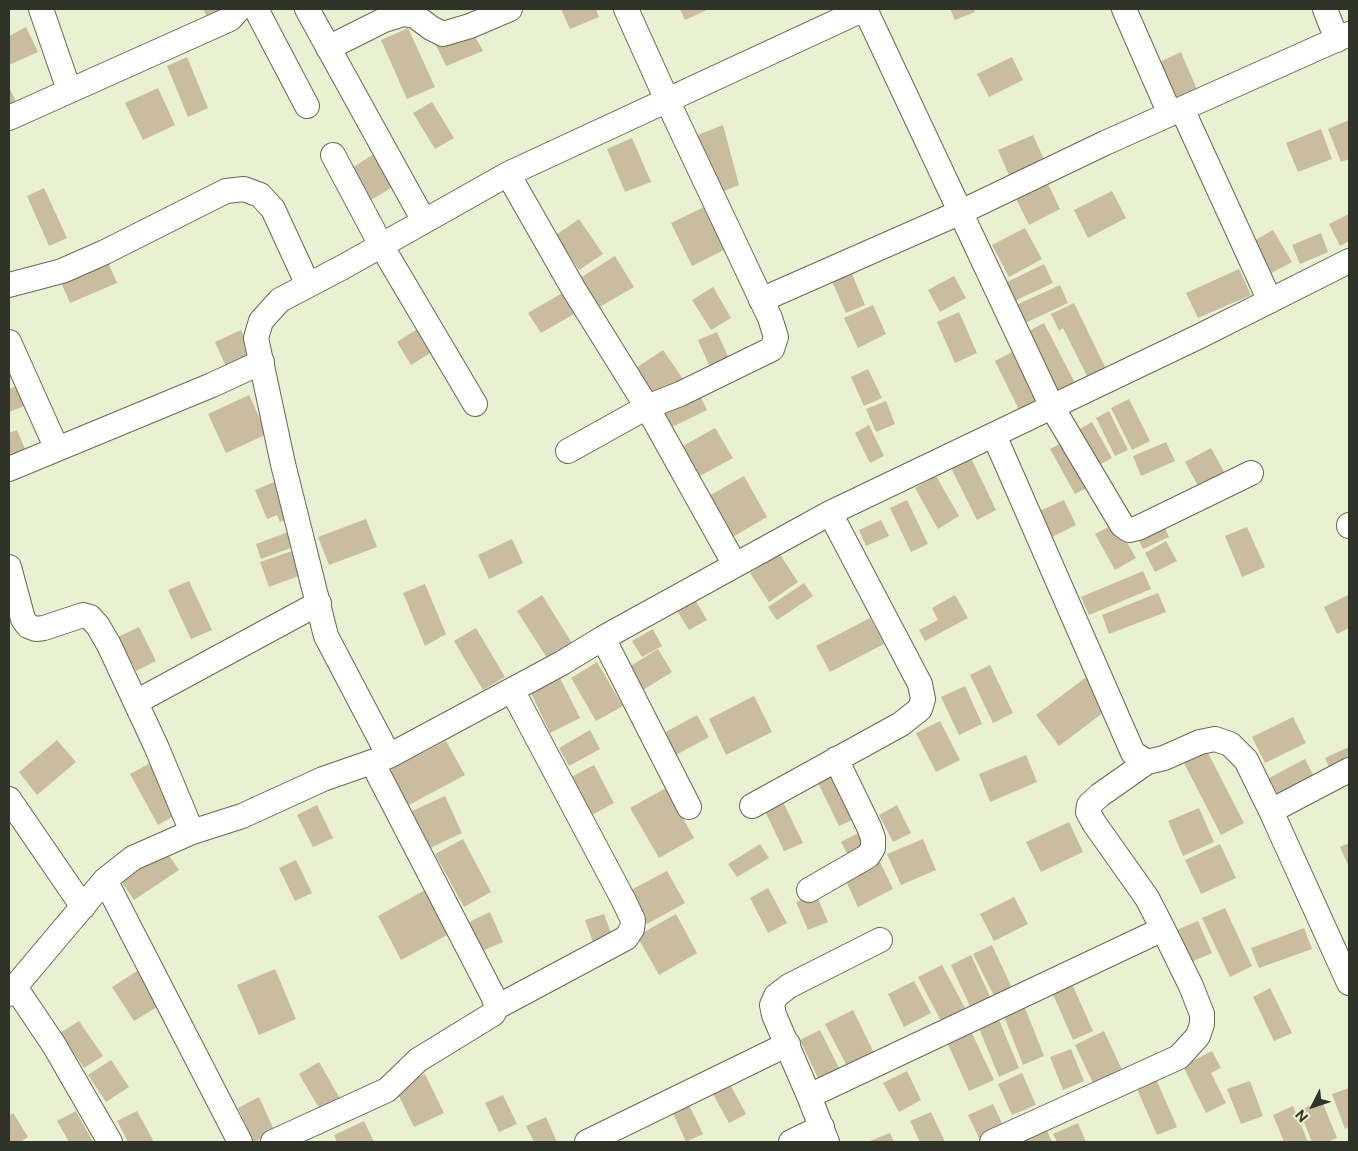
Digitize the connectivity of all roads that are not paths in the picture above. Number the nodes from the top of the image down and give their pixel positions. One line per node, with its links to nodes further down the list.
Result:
1 (41, 9): 12 (street)
2 (239, 9): 12 (street)
3 (256, 9): 14 (street)
4 (307, 9): 11 (street)
5 (510, 9): 11 (street)
6 (626, 9): 13 (street)
7 (865, 9): 13 (street); 19 (street)
8 (1124, 9): 15 (street)
9 (1325, 9): 10 (street)
10 (1343, 37): 15 (street)
11 (328, 48): 20 (street)
12 (69, 90): 16 (street)
13 (667, 100): 18 (street); 25 (street)
14 (307, 106)
15 (1176, 112): 19 (street); 26 (street)
16 (9, 118)
17 (334, 155): 21 (street)
18 (508, 174): 20 (street); 30 (street)
19 (961, 212): 25 (street); 31 (street)
20 (424, 221): 21 (street)
21 (381, 245): 24 (street); 29 (street)
22 (1349, 261): 26 (street)
23 (9, 285): 24 (street)
24 (308, 285): 28 (street)
25 (761, 300): 30 (street)
26 (1270, 301): 31 (street)
27 (9, 342): 33 (street)
28 (262, 362): 33 (street); 40 (street)
29 (476, 404)
30 (647, 407): 34 (street); 38 (street)
31 (1052, 407): 32 (street); 36 (street)
32 (994, 435): 37 (street); 46 (street)
33 (57, 449): 35 (street)
34 (568, 451)
35 (9, 469)
36 (1251, 474)
37 (830, 513): 38 (street); 45 (street)
38 (735, 565): 41 (street)
39 (9, 568): 43 (street)
40 (319, 603): 43 (street); 44 (street)
41 (603, 638): 42 (street); 50 (street)
42 (512, 690): 44 (street); 61 (street)
43 (136, 702): 52 (street)
44 (380, 759): 52 (street); 61 (street)
45 (836, 760): 49 (street); 54 (street)
46 (1147, 762): 51 (street); 56 (street)
47 (1349, 770): 51 (street)
48 (9, 799): 55 (street)
49 (752, 806)
50 (689, 808)
51 (1271, 811): 57 (street)
52 (192, 832): 53 (street)
53 (105, 880): 55 (street); 66 (street)
54 (808, 890)
55 (83, 907): 60 (street)
56 (1163, 929): 63 (street); 70 (street)
57 (1340, 939): 59 (street)
58 (880, 940): 62 (street)
59 (1349, 983)
60 (12, 990): 65 (street)
61 (497, 1007): 67 (street)
62 (788, 1044): 63 (street); 68 (street)
63 (809, 1096): 64 (street)
64 (824, 1135): 69 (street)
65 (110, 1142)
66 (240, 1142)
67 (274, 1142)
68 (586, 1142)
69 (791, 1142)
70 (992, 1142)

